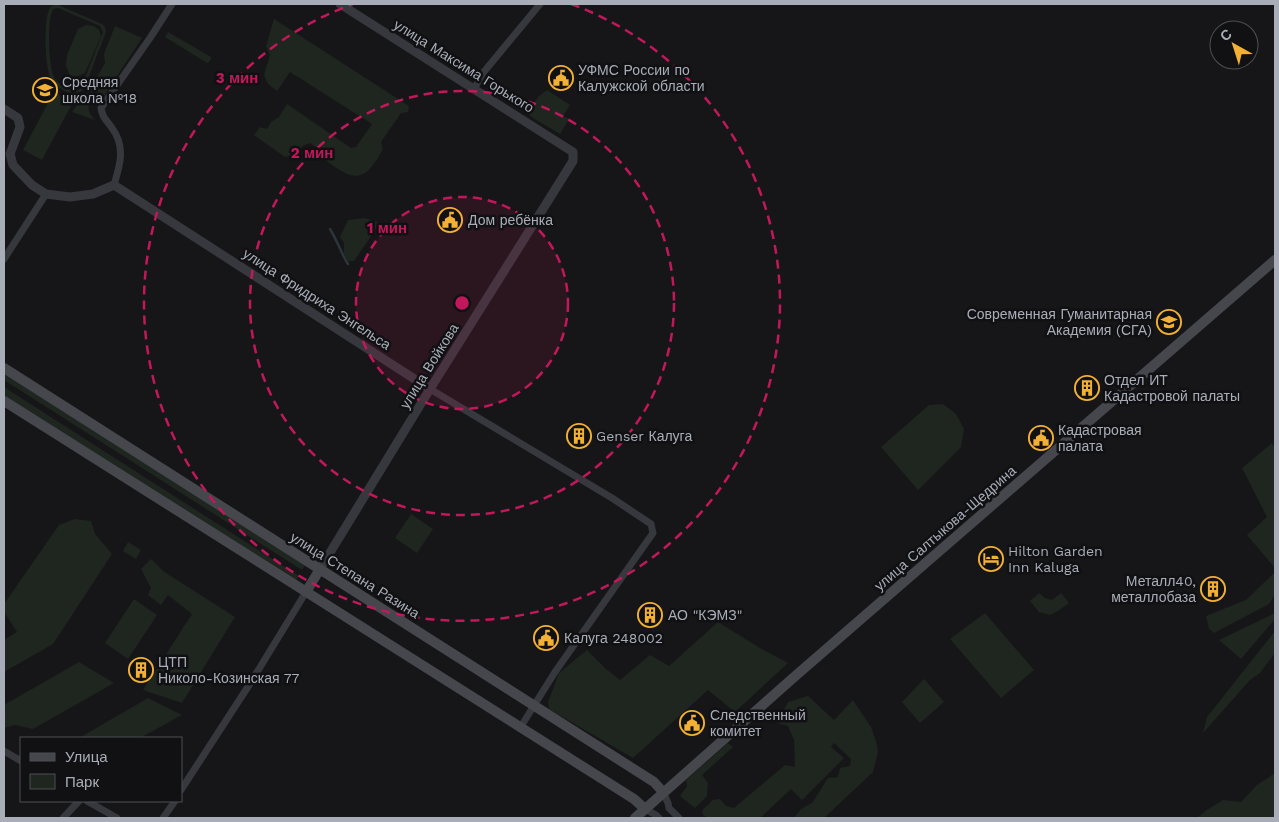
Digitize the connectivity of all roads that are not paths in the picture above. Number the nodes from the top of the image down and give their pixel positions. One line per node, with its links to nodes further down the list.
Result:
1 (172, 4): 7 (street)
2 (340, 4): 4 (street, улица Максима Горького)
3 (540, 4): 4 (street)
4 (474, 89): 6 (street, улица Максима Горького)
5 (4, 110): 8 (street)
6 (573, 152): 12 (street, улица Войкова)
7 (114, 185): 8 (street); 12 (street, улица Фридриха Энгельса)
8 (46, 194): 9 (street)
9 (4, 258)
10 (1275, 260): 21 (main road, улица Салтыкова-Щедрина)
11 (4, 368): 14 (main road, улица Степана Разина)
12 (430, 389): 14 (street, улица Войкова); 16 (street, улица Фридриха Энгельса)
13 (4, 402): 15 (main road)
14 (320, 569): 15 (main road); 16 (main road, улица Степана Разина)
15 (306, 592): 17 (main road); 20 (street)
16 (534, 705): 17 (street); 21 (main road, улица Степана Разина)
17 (520, 728): 25 (main road)
18 (4, 751): 19 (street)
19 (20, 760)
20 (182, 788)
21 (663, 792): 25 (main road, улица Салтыкова-Щедрина); 31 (street, улица Степана Разина)
22 (77, 802): 26 (street)
23 (89, 802): 27 (street)
24 (173, 802): 28 (street)
25 (645, 809): 29 (main road, улица Салтыкова-Щедрина); 30 (street)
26 (63, 818)
27 (117, 818)
28 (163, 818)
29 (635, 818)
30 (659, 818)
31 (679, 818)

